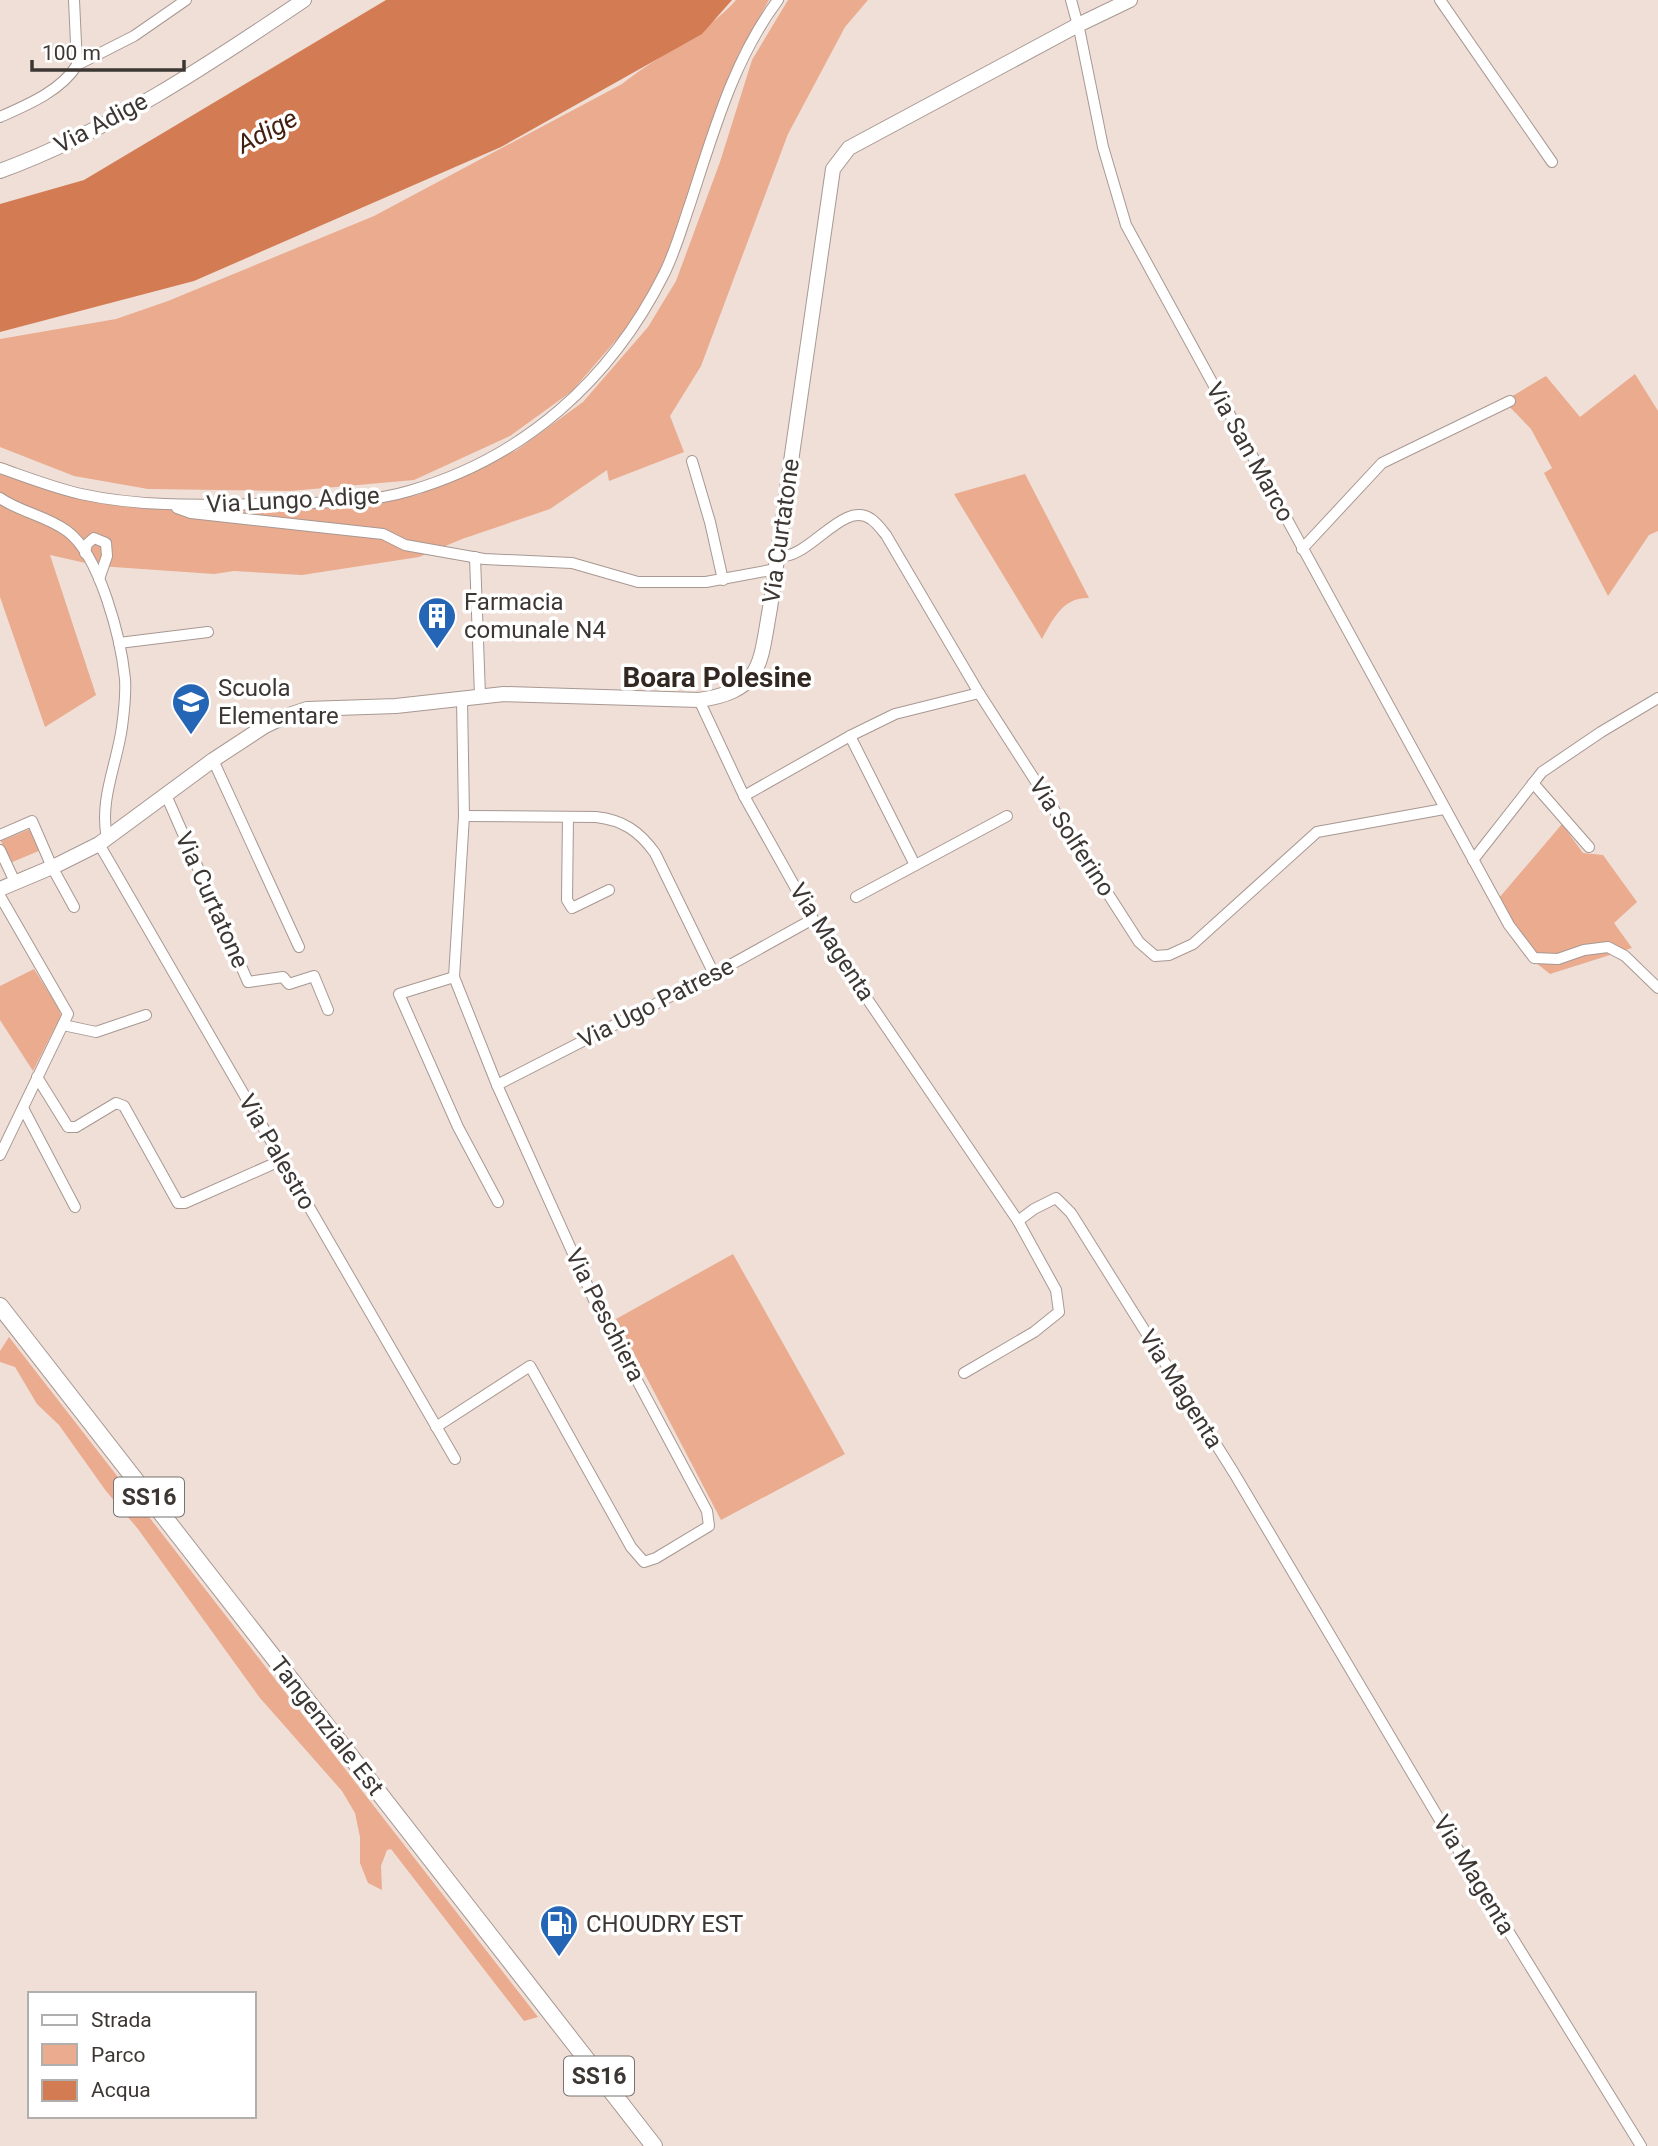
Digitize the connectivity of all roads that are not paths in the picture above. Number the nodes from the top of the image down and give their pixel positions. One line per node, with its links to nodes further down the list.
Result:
1 (74, 0): 9 (street)
2 (186, 0): 9 (street)
3 (304, 0): 12 (street, Via Adige)
4 (778, 0): 17 (street, Via Lungo Adige)
5 (1071, 0): 8 (street, Via San Marco)
6 (1130, 0): 8 (street, Via Curtatone)
7 (1440, 0): 11 (street)
8 (1078, 24): 18 (street, Via San Marco); 21 (street, Via Curtatone)
9 (77, 65): 10 (street)
10 (0, 117)
11 (1552, 162)
12 (0, 171)
13 (1510, 401): 18 (street)
14 (692, 460): 23 (street)
15 (0, 467): 17 (street, Via Lungo Adige)
16 (0, 498): 19 (street)
17 (171, 506): 20 (street, Via Solferino)
18 (1302, 549): 36 (street, Via San Marco)
19 (85, 552): 22 (street); 22 (street)
20 (475, 557): 23 (street, Via Solferino); 27 (street)
21 (777, 562): 23 (street, Via Solferino); 26 (street, Via Solferino); 30 (street, Via Curtatone)
22 (99, 579): 25 (street)
23 (723, 580)
24 (208, 632): 25 (street)
25 (118, 642): 41 (street)
26 (979, 693): 31 (street); 36 (street, Via Solferino)
27 (480, 696): 29 (street, Via Curtatone); 30 (street, Via Curtatone)
28 (1658, 698): 33 (street)
29 (462, 699): 32 (street, Via Curtatone); 37 (street, Via Peschiera)
30 (699, 700): 35 (street, Via Magenta)
31 (850, 736): 35 (street); 45 (street)
32 (213, 760): 34 (street, Via Curtatone); 54 (street)
33 (1533, 783): 42 (street); 44 (street)
34 (166, 794): 41 (street, Via Curtatone); 58 (street, Via Curtatone)
35 (744, 796): 53 (street, Via Magenta)
36 (1444, 809): 44 (street, Via San Marco)
37 (464, 816): 39 (street); 56 (street, Via Peschiera)
38 (1007, 816): 45 (street)
39 (568, 817): 49 (street); 55 (street)
40 (0, 835): 46 (street)
41 (103, 841): 46 (street, Via Curtatone); 65 (street, Via Palestro)
42 (1589, 847)
43 (0, 850): 47 (street)
44 (1473, 860): 57 (street, Via San Marco)
45 (915, 865): 51 (street)
46 (52, 867): 47 (street, Via Curtatone); 52 (street)
47 (15, 882): 48 (street, Via Curtatone)
48 (0, 889)
49 (609, 890)
50 (0, 896): 60 (street)
51 (856, 897)
52 (74, 907)
53 (813, 919): 55 (street, Via Ugo Patrese); 68 (street, Via Magenta)
54 (299, 947)
55 (714, 974): 62 (street, Via Ugo Patrese)
56 (454, 976): 62 (street, Via Peschiera); 66 (street)
57 (1658, 988)
58 (328, 1010)
59 (146, 1014): 60 (street)
60 (63, 1025): 61 (street)
61 (37, 1077): 63 (street); 65 (street)
62 (498, 1085): 71 (street, Via Peschiera)
63 (23, 1108): 64 (street); 67 (street)
64 (0, 1154)
65 (282, 1160): 71 (street, Via Palestro)
66 (498, 1202)
67 (75, 1207)
68 (1018, 1221): 70 (street); 74 (street, Via Magenta)
69 (0, 1306): 73 (main road, Tangenziale Est / SS16)
70 (964, 1373)
71 (436, 1427): 72 (street, Via Palestro)
72 (455, 1459)
73 (654, 2146)
74 (1641, 2146)

